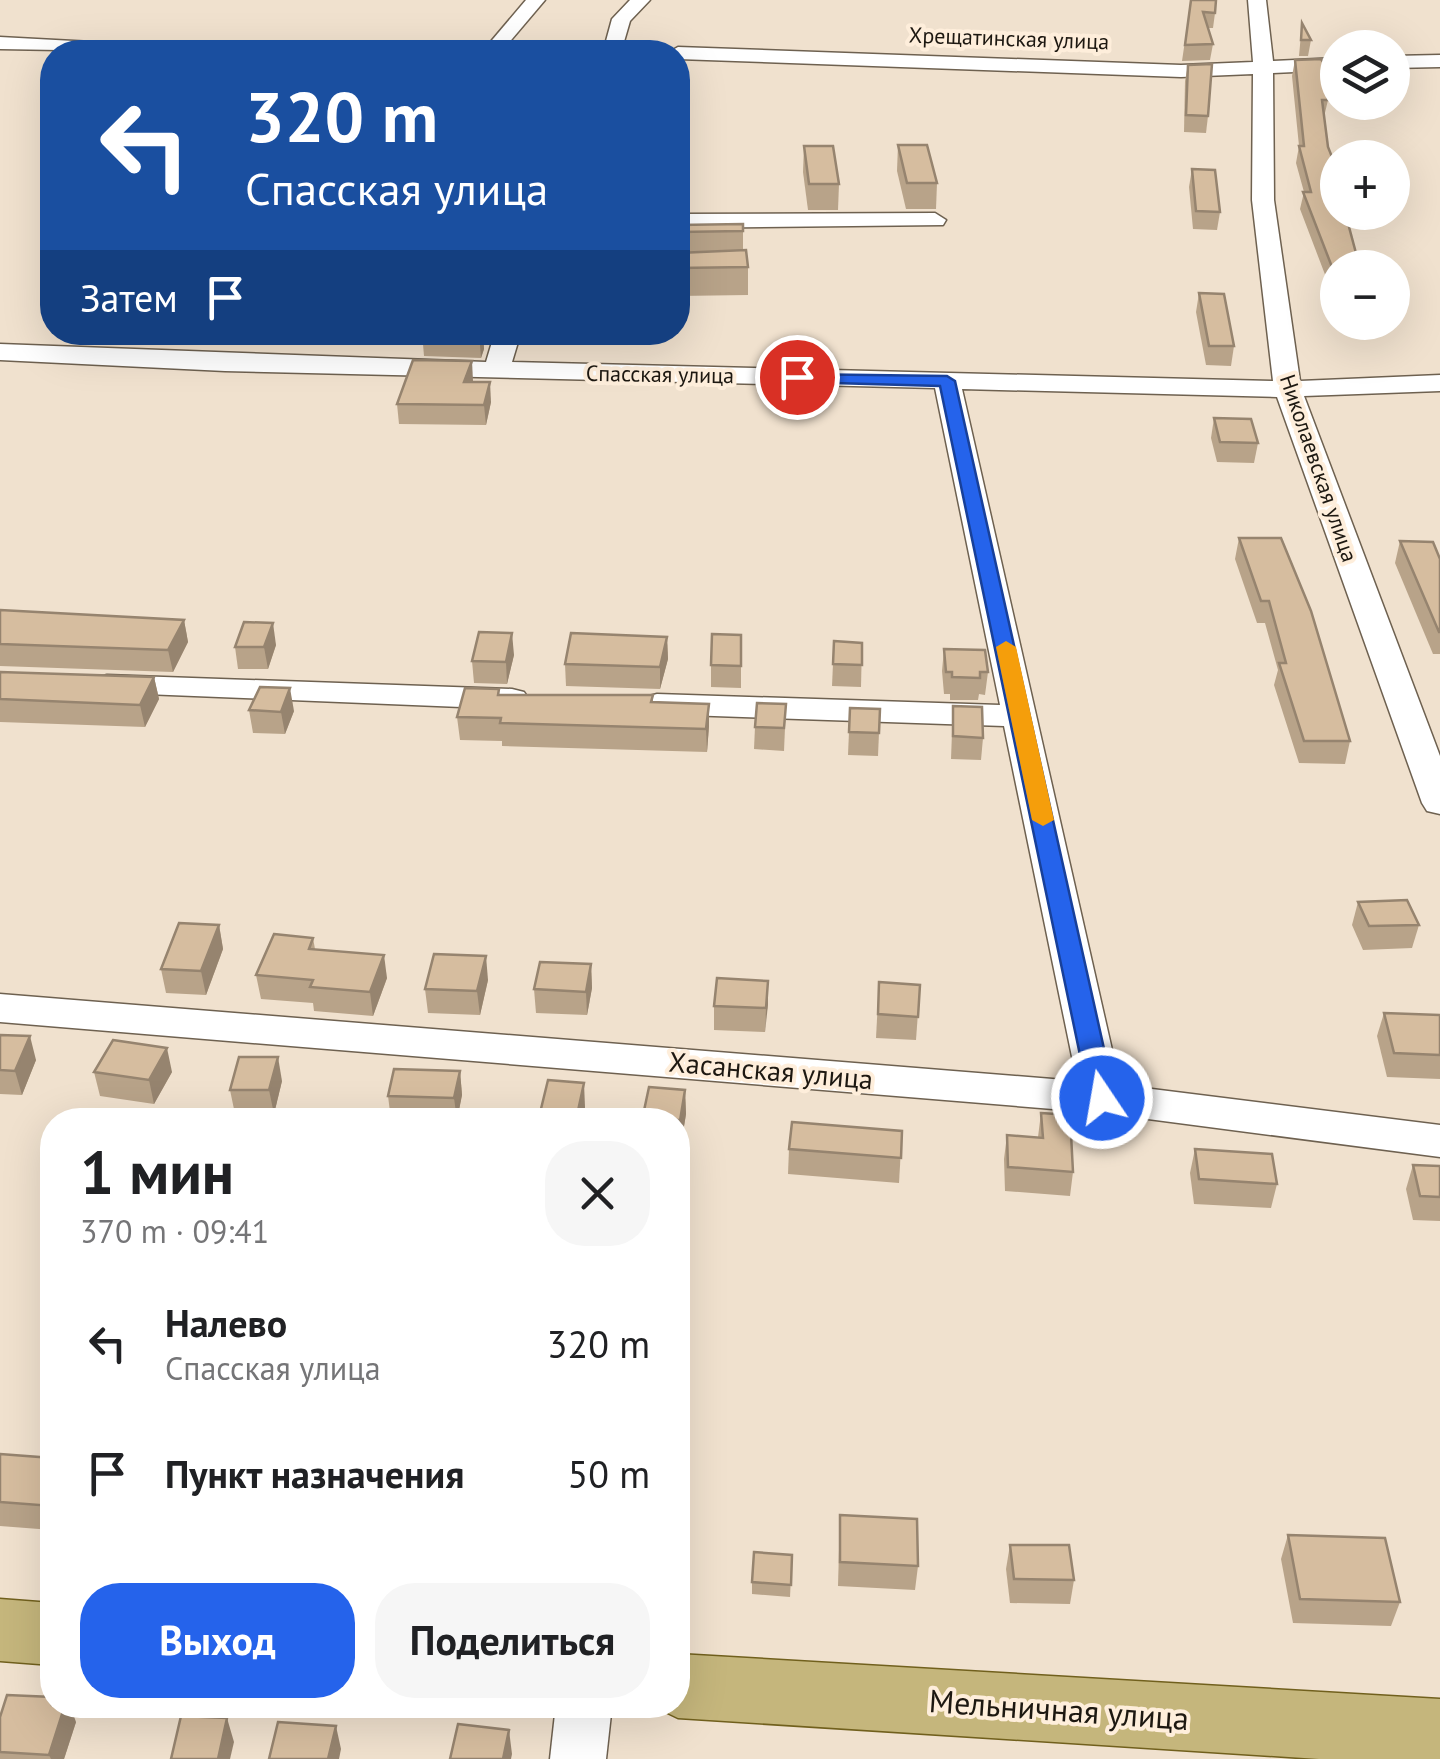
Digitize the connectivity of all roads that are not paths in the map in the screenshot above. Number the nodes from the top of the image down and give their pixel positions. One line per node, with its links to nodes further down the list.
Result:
1 (536, 0): 4 (street)
2 (641, 0): 5 (street)
3 (1257, 0): 12 (street, Николаевская улица)
4 (501, 40)
5 (615, 40)
6 (0, 43): 7 (street)
7 (40, 45)
8 (690, 53): 12 (street, Хрещатинская улица)
9 (1440, 61): 10 (street)
10 (1410, 62)
11 (1320, 65): 12 (street, Хрещатинская улица)
12 (1260, 68): 20 (street, Николаевская улица)
13 (934, 220): 14 (street)
14 (690, 221)
15 (504, 345): 17 (street)
16 (0, 352): 17 (street, Спасская улица)
17 (497, 370): 18 (street, Спасская улица)
18 (947, 381): 20 (street, Спасская улица); 24 (street)
19 (1440, 382): 20 (street, Спасская улица)
20 (1288, 389): 25 (street, Николаевская улица)
21 (77, 683): 22 (street)
22 (552, 700)
23 (631, 703): 24 (street)
24 (1022, 716): 27 (street)
25 (1440, 803)
26 (12, 1009): 27 (street, Хасанская улица)
27 (1102, 1098): 28 (street, Хасанская улица)
28 (1440, 1141)
29 (0, 1630): 30 (main road)
30 (40, 1633)
31 (690, 1687): 33 (main road, Мельничная улица)
32 (583, 1718): 34 (street)
33 (1440, 1733)
34 (578, 1759)

